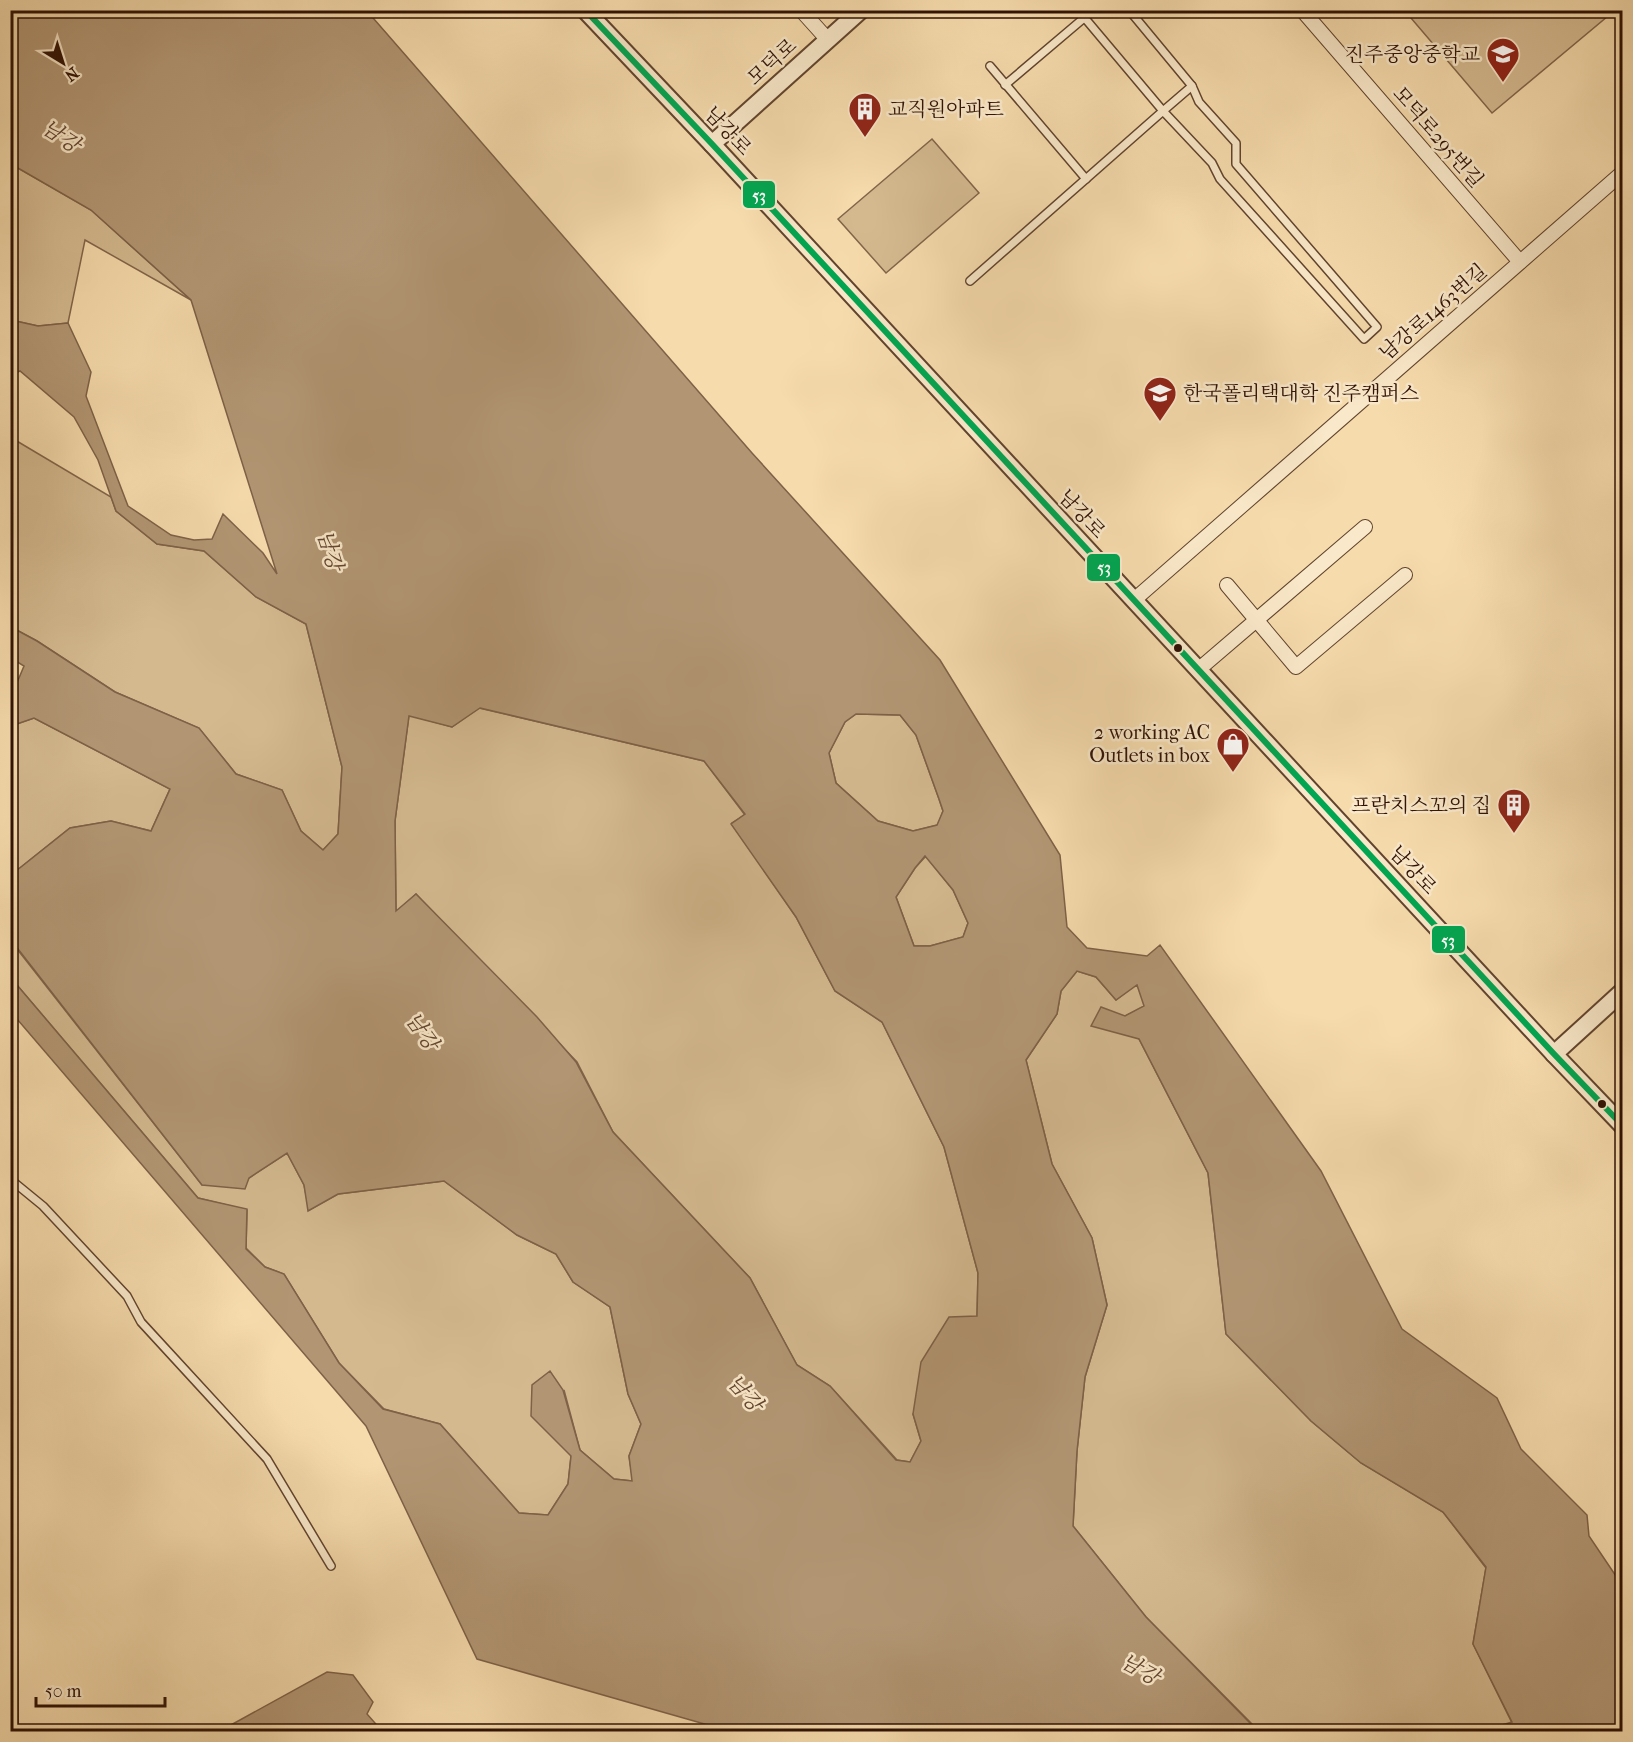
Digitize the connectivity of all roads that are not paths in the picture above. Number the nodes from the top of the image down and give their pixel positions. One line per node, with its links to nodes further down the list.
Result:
1 (585, 10): 13 (street, 남강로)
2 (801, 10): 8 (street)
3 (861, 10): 8 (street, 모덕로)
4 (1078, 10): 7 (lane)
5 (1130, 10): 11 (lane)
6 (1302, 10): 16 (street, 모덕로295번길)
7 (1084, 18): 10 (lane); 12 (lane)
8 (828, 40): 13 (street, 모덕로)
9 (990, 66): 10 (lane)
10 (1005, 85): 15 (lane)
11 (1192, 86): 12 (lane); 12 (lane)
12 (1163, 111): 15 (lane)
13 (712, 144): 21 (street, 남강로)
14 (1623, 173): 16 (street, 남강로1463번길)
15 (1086, 179): 17 (lane)
16 (1520, 262): 21 (street, 남강로1463번길)
17 (969, 281)
18 (1365, 527): 22 (street)
19 (1405, 575): 22 (street)
20 (1227, 585): 22 (street)
21 (1134, 600): 23 (street, 남강로)
22 (1256, 620): 23 (street)
23 (1198, 670): 25 (street, 남강로)
24 (1623, 992): 25 (street)
25 (1554, 1054): 26 (street, 남강로)
26 (1623, 1125)
27 (10, 1179): 28 (lane)
28 (331, 1566)
29 (13, 1585): 30 (lane)
30 (14, 1731)

